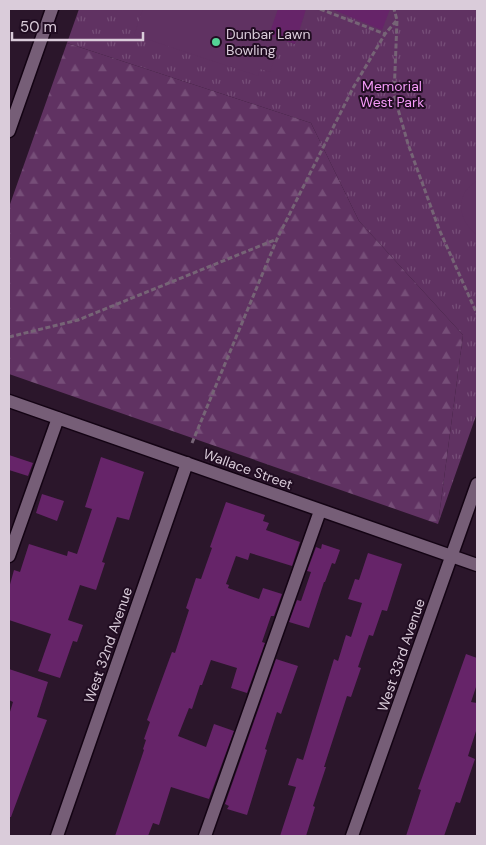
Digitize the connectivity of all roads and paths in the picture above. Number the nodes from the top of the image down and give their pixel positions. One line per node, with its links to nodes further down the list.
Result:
1 (52, 9): 6 (street)
2 (320, 9): 5 (path)
3 (394, 9): 4 (path)
4 (397, 20): 5 (path); 8 (path)
5 (385, 34): 7 (path)
6 (9, 131)
7 (277, 239): 9 (path); 12 (path)
8 (477, 314)
9 (9, 337)
10 (9, 401): 11 (street, Wallace Street)
11 (58, 418): 13 (street, Wallace Street); 16 (street)
12 (192, 443)
13 (188, 463): 15 (street, Wallace Street); 19 (street, West 32nd Avenue)
14 (477, 484): 17 (street, West 33rd Avenue)
15 (320, 511): 17 (street, Wallace Street); 20 (street)
16 (9, 556)
17 (452, 556): 18 (street, Wallace Street); 21 (street, West 33rd Avenue)
18 (477, 565)
19 (57, 836)
20 (205, 836)
21 (352, 836)

